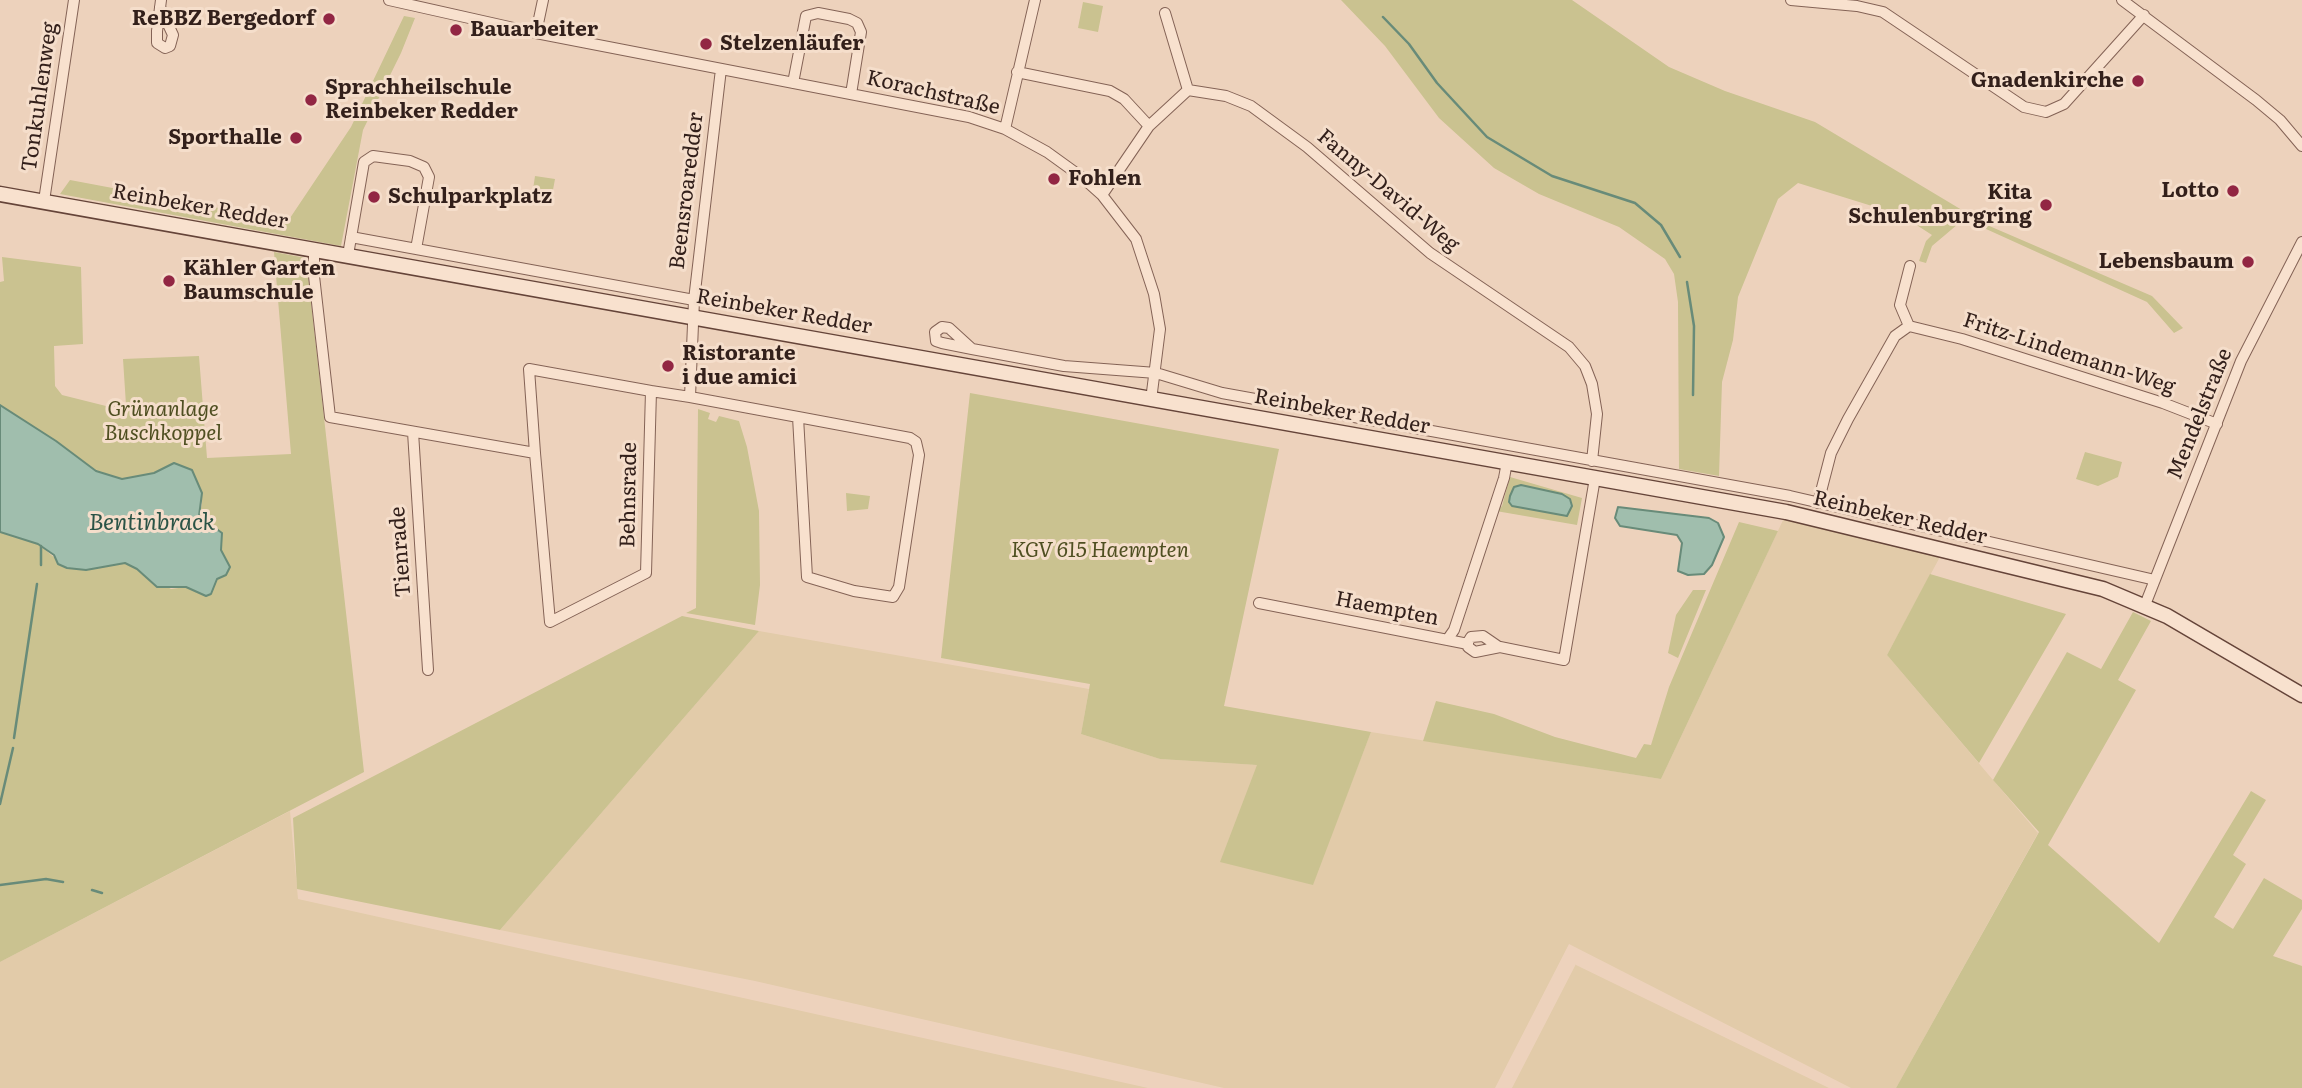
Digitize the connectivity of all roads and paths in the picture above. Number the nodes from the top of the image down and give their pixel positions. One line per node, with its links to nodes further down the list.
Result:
1 (74, 0): 21 (street, Tonkuhlenweg)
2 (389, 0): 9 (street, Korachstraße)
3 (543, 0): 9 (street)
4 (1035, 0): 11 (street)
5 (1791, 0): 8 (street)
6 (2122, 0): 8 (street)
7 (1165, 13): 13 (street)
8 (2144, 15): 17 (street)
9 (536, 33): 10 (street, Korachstraße)
10 (721, 69): 12 (street, Korachstraße); 28 (street, Beensroaredder)
11 (1017, 72): 15 (street); 16 (street)
12 (793, 83): 14 (street, Korachstraße); 14 (street, Korachstraße)
13 (1188, 90): 15 (street); 40 (street, Fanny-David-Weg)
14 (850, 94): 16 (street, Korachstraße)
15 (1149, 126): 20 (street)
16 (1005, 129): 20 (street, Korachstraße)
17 (2302, 146)
18 (0, 187): 21 (main road, Reinbeker Redder)
19 (0, 194): 21 (main road, Reinbeker Redder)
20 (1102, 194): 32 (street, Korachstraße)
21 (44, 201): 24 (main road, Reinbeker Redder)
22 (351, 237): 25 (street, Reinbeker Redder); 25 (street); 26 (street)
23 (2302, 242): 37 (street, Mendelstraße)
24 (314, 249): 26 (main road, Reinbeker Redder); 38 (street)
25 (416, 249): 28 (street, Reinbeker Redder)
26 (348, 255): 29 (main road, Reinbeker Redder)
27 (1910, 266): 30 (street)
28 (694, 300): 29 (street, Beensroaredder)
29 (694, 317): 34 (street); 35 (main road, Reinbeker Redder)
30 (1909, 326): 37 (street, Fritz-Lindemann-Weg); 43 (street)
31 (972, 349): 32 (street, Reinbeker Redder)
32 (1156, 373): 35 (street, Korachstraße); 40 (street, Reinbeker Redder)
33 (651, 391): 34 (street, Behnsrade); 39 (street, Behnsrade); 39 (street, Behnsrade)
34 (690, 397): 36 (street, Behnsrade)
35 (1151, 400): 41 (main road, Reinbeker Redder)
36 (798, 417): 36 (street, Behnsrade)
37 (2217, 424): 44 (street, Mendelstraße)
38 (413, 432): 39 (street); 50 (street, Tienrade)
39 (535, 453)
40 (1592, 461): 43 (street, Reinbeker Redder)
41 (1507, 462): 42 (main road, Reinbeker Redder); 47 (street, Haempten)
42 (1595, 478): 46 (main road, Reinbeker Redder); 49 (street)
43 (1818, 503): 44 (street, Reinbeker Redder)
44 (2155, 580): 46 (street, Mendelstraße)
45 (1259, 603): 47 (street, Haempten)
46 (2145, 606): 51 (main road, Reinbeker Redder)
47 (1447, 640): 48 (street)
48 (1468, 644): 49 (street); 49 (street)
49 (1500, 647)
50 (428, 670)
51 (2302, 695)

